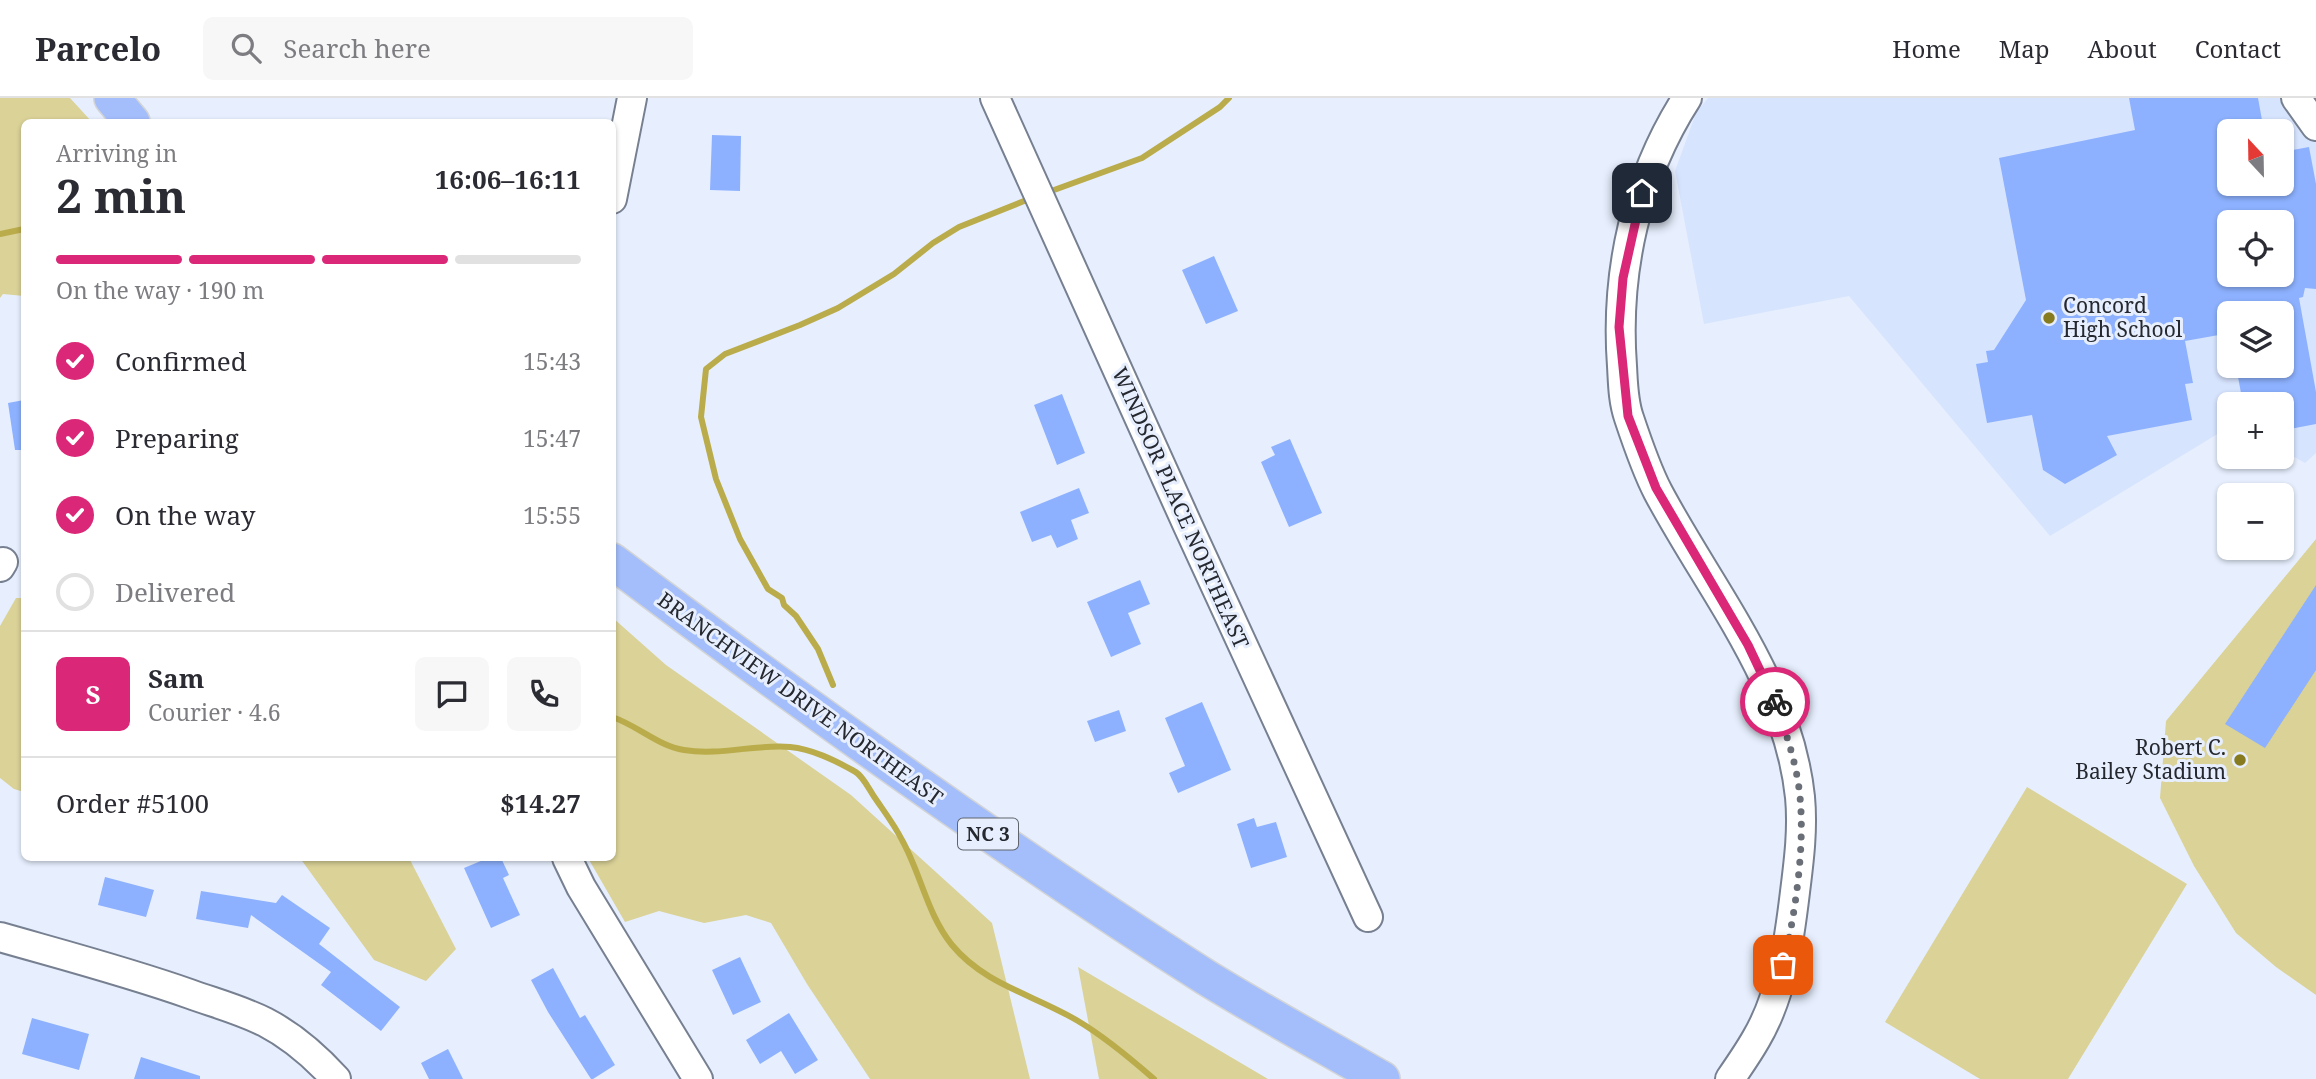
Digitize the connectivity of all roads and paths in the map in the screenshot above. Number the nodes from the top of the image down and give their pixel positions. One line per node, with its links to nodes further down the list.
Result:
1 (112, 98): 6 (main road)
2 (632, 98): 8 (street)
3 (995, 98): 11 (street, WINDSOR PLACE NORTHEAST)
4 (1687, 98): 16 (street)
5 (2296, 98): 7 (street)
6 (130, 119)
7 (2316, 126)
8 (616, 179)
9 (616, 564): 15 (main road, BRANCHVIEW DRIVE NORTHEAST / NC 3)
10 (568, 861): 14 (street)
11 (1368, 917)
12 (0, 937): 13 (street)
13 (336, 1079)
14 (698, 1079)
15 (1382, 1079)
16 (1730, 1079)

